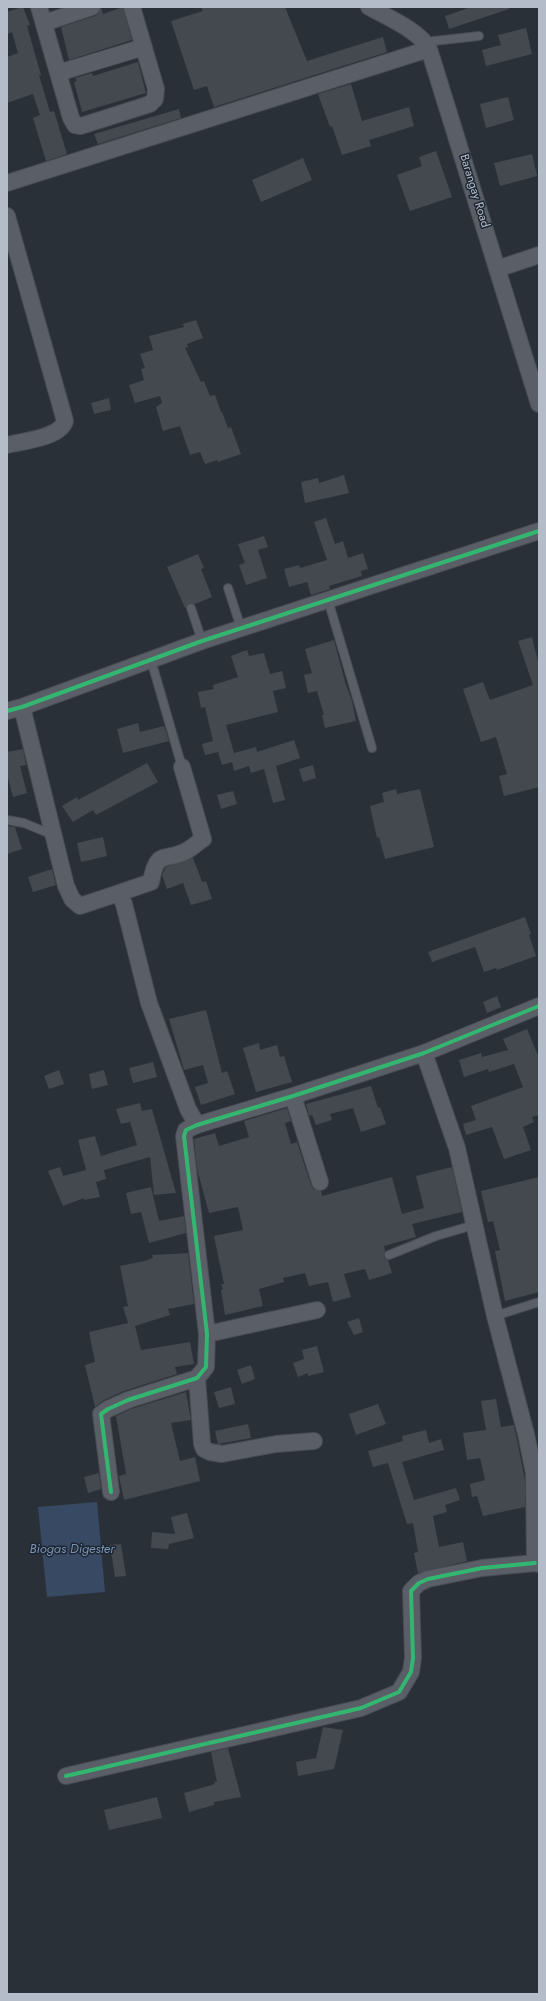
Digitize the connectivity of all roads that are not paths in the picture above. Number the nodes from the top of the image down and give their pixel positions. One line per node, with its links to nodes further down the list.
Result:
1 (39, 7): 5 (street)
2 (92, 7): 5 (street)
3 (132, 7): 8 (street)
4 (369, 7): 7 (street)
5 (44, 23): 9 (street)
6 (479, 36): 7 (lane)
7 (427, 45): 10 (street); 13 (street, Barangay Road)
8 (144, 47): 9 (street); 9 (street)
9 (58, 74)
10 (7, 184)
11 (7, 216): 15 (street)
12 (539, 255): 13 (street)
13 (497, 269): 14 (street, Barangay Road)
14 (539, 404)
15 (7, 445)
16 (539, 531): 18 (street)
17 (228, 588): 20 (lane)
18 (328, 600): 20 (street); 25 (lane)
19 (191, 608): 21 (lane)
20 (242, 628): 21 (street)
21 (202, 642): 22 (street)
22 (151, 660): 23 (street); 26 (lane)
23 (22, 707): 24 (street); 28 (street)
24 (7, 711)
25 (372, 748)
26 (182, 767): 29 (street)
27 (7, 820): 28 (lane)
28 (54, 836): 29 (street)
29 (119, 893): 33 (street)
30 (539, 1006): 31 (street)
31 (424, 1053): 32 (street); 35 (street)
32 (293, 1096): 33 (street); 34 (street)
33 (197, 1125): 40 (street)
34 (320, 1182)
35 (474, 1225): 36 (lane); 39 (street)
36 (389, 1256)
37 (539, 1302): 39 (lane)
38 (317, 1310): 40 (street)
39 (495, 1316): 44 (street)
40 (207, 1334): 41 (street)
41 (197, 1378): 42 (street); 43 (street)
42 (314, 1440)
43 (111, 1492)
44 (537, 1564): 45 (street)
45 (66, 1776)

